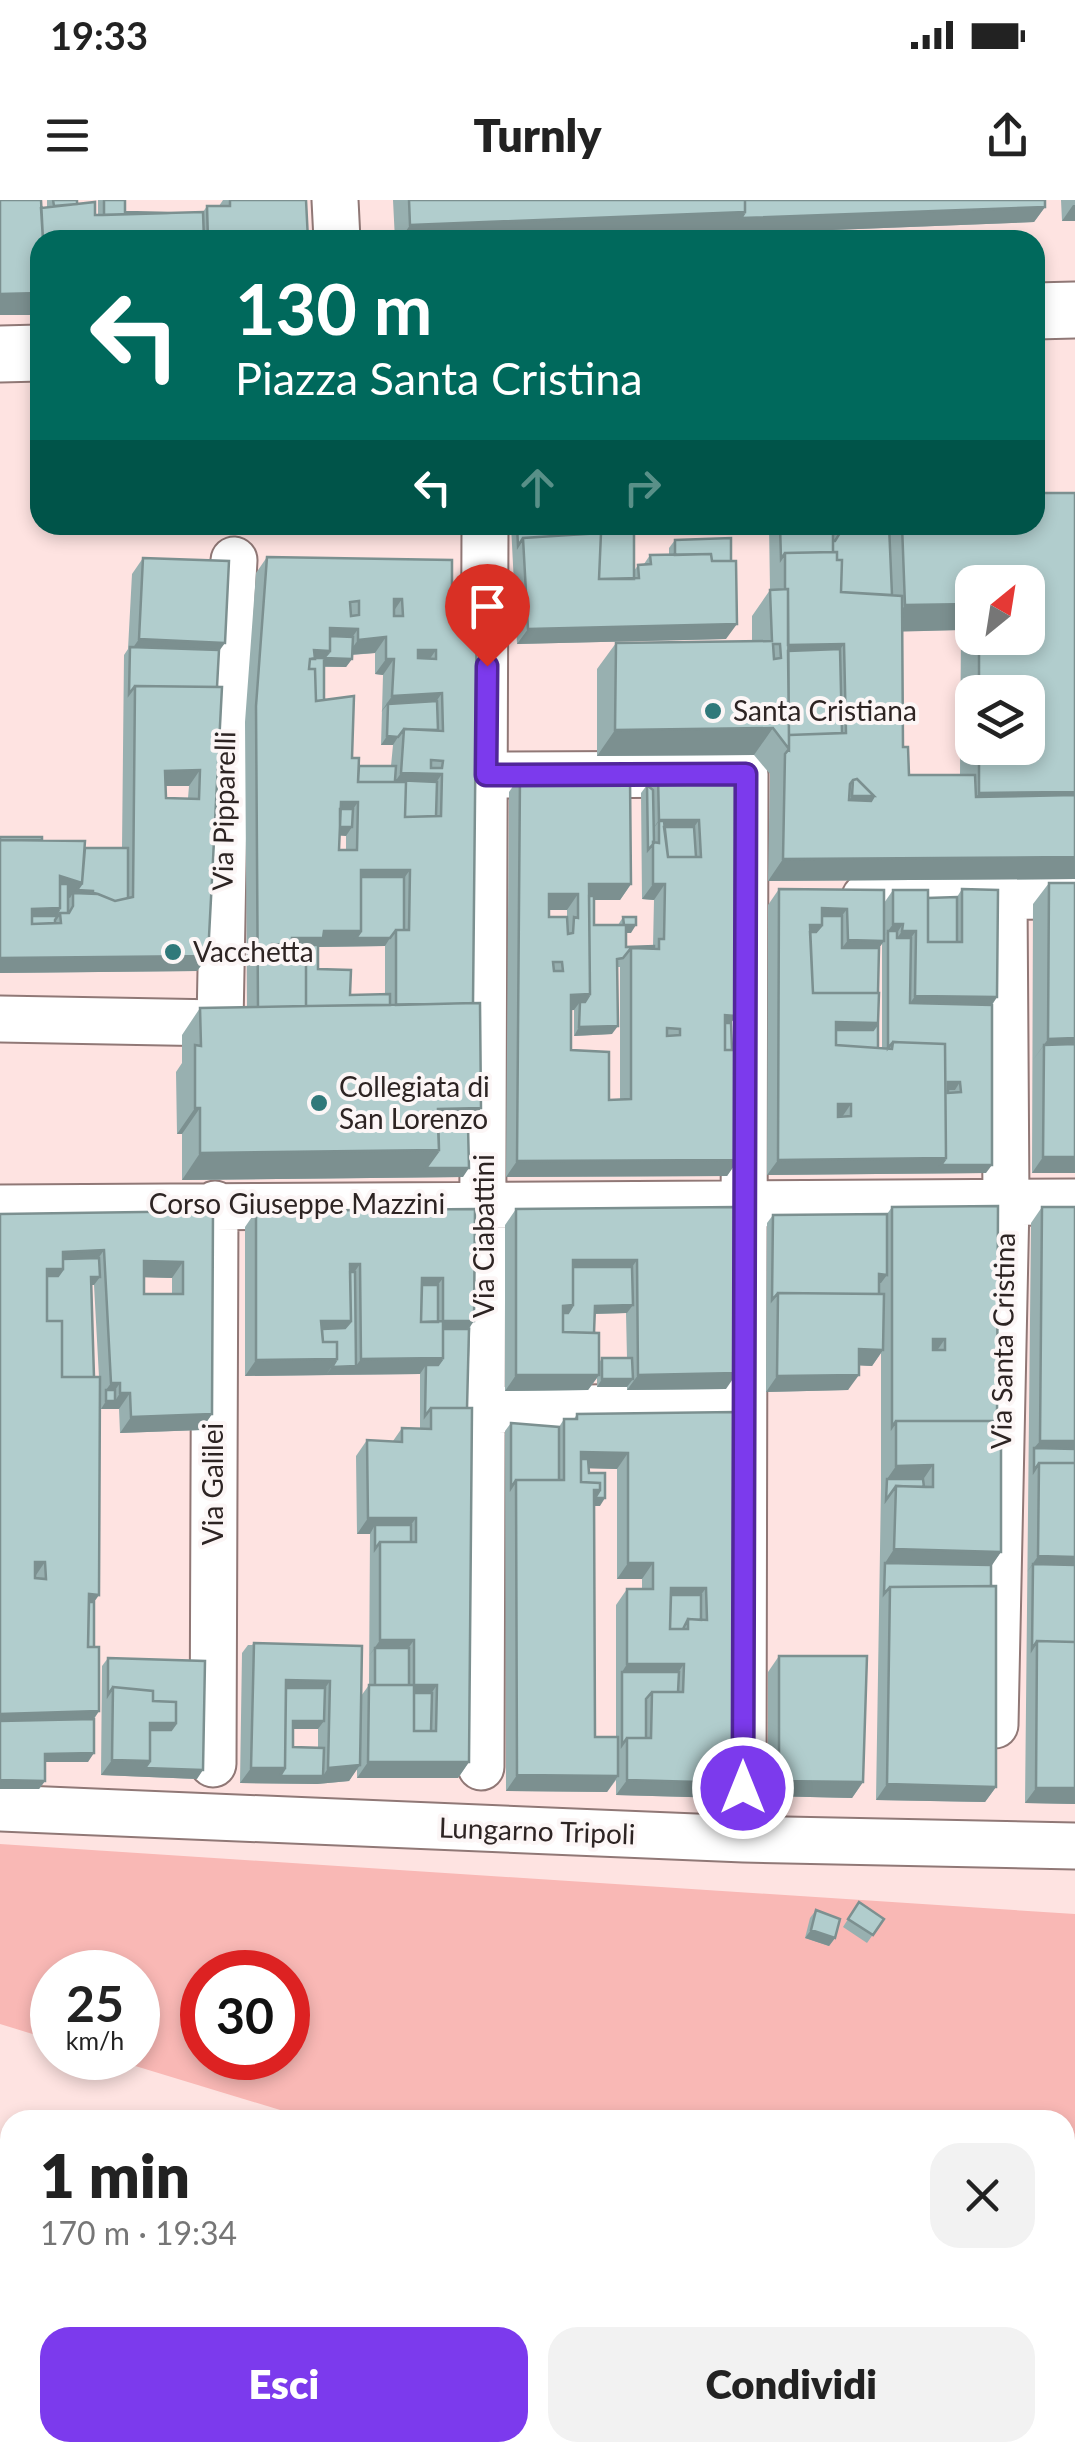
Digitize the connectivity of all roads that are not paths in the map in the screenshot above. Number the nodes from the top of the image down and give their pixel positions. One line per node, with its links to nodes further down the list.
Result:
1 (335, 200): 2 (street)
2 (336, 230)
3 (1075, 310): 4 (main road)
4 (1045, 311)
5 (30, 353): 6 (main road)
6 (0, 354)
7 (485, 535): 9 (street, Via Ciabattini)
8 (234, 560): 13 (street, Via Pipparelli)
9 (486, 775): 11 (street); 17 (street, Via Ciabattini)
10 (1075, 896): 12 (street)
11 (788, 897): 12 (street); 18 (street)
12 (1004, 897): 14 (street, Via Santa Cristina)
13 (0, 1018)
14 (1006, 1202): 15 (street, Corso Giuseppe Mazzini); 18 (street, Corso Giuseppe Mazzini); 23 (street, Via Santa Cristina)
15 (1075, 1202)
16 (216, 1204): 17 (street, Corso Giuseppe Mazzini); 19 (street, Corso Giuseppe Mazzini); 22 (street, Via Galilei)
17 (482, 1204): 18 (street, Corso Giuseppe Mazzini); 21 (street, Via Ciabattini)
18 (745, 1204): 20 (street)
19 (0, 1208)
20 (743, 1405): 21 (street); 25 (street)
21 (486, 1410): 24 (street, Via Ciabattini)
22 (213, 1764)
23 (994, 1766)
24 (481, 1768)
25 (743, 1788)
26 (0, 1808): 27 (street, Lungarno Tripoli)
27 (1075, 1846)

